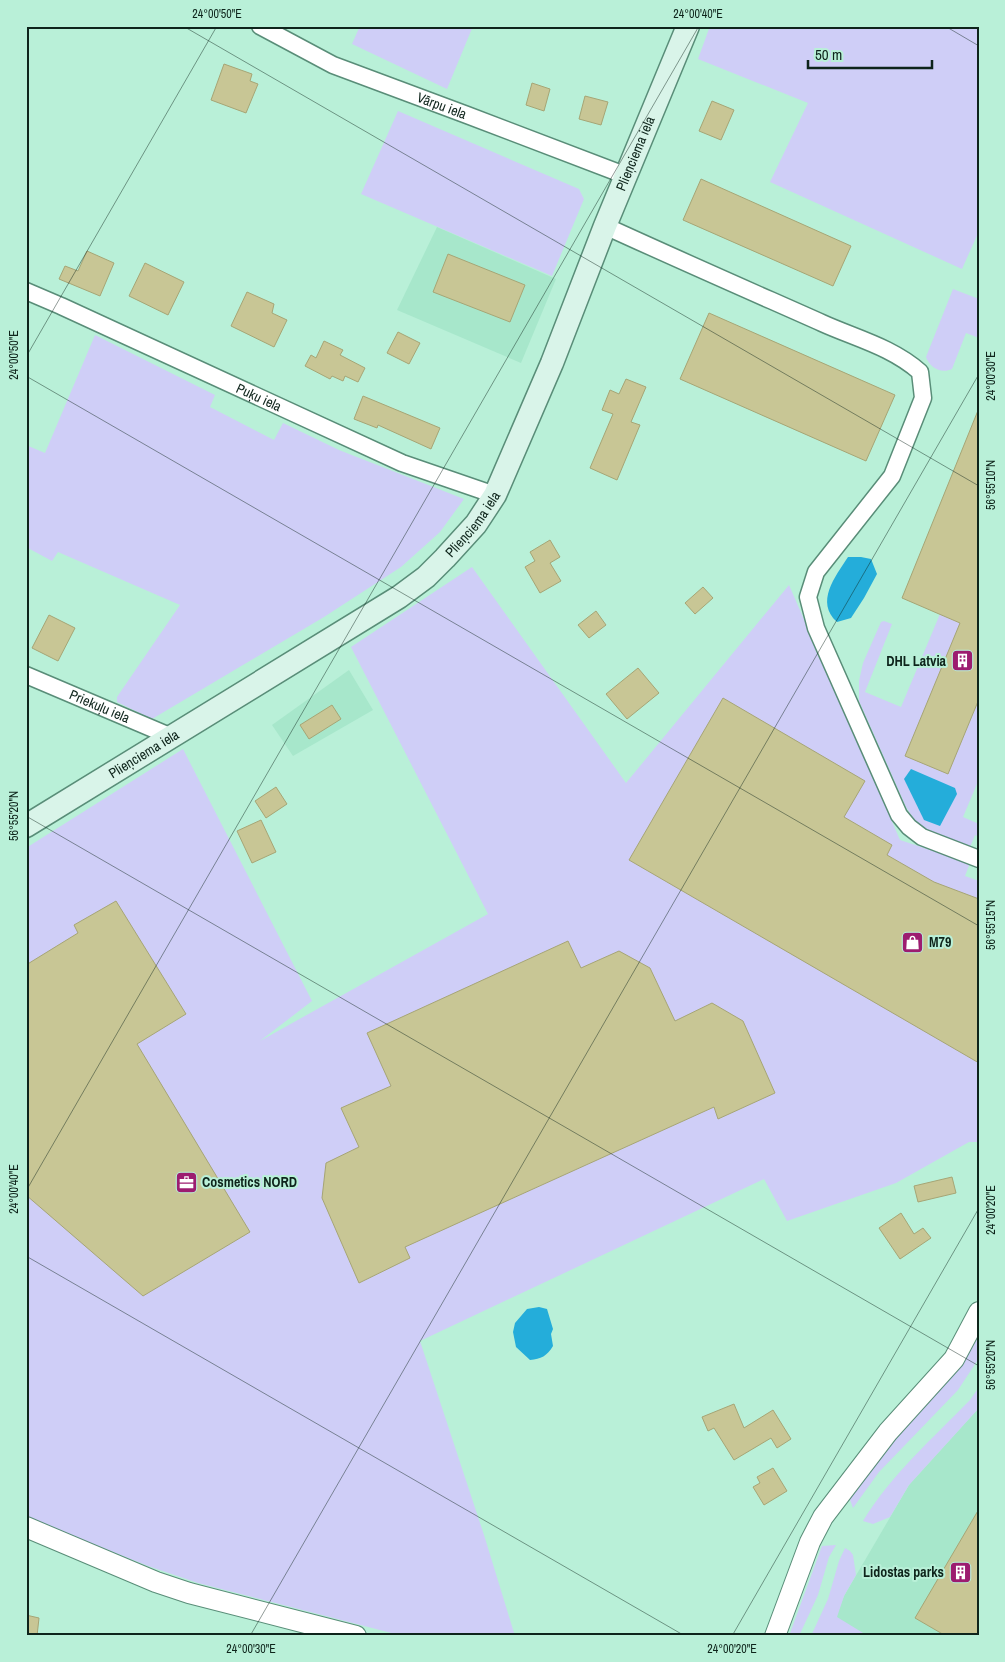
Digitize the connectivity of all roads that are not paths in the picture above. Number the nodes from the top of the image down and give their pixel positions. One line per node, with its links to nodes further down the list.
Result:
1 (260, 26): 3 (street, Vārpu iela)
2 (688, 26): 3 (main road, Plieņciema iela)
3 (627, 176): 4 (main road, Plieņciema iela)
4 (605, 226): 6 (main road, Plieņciema iela); 10 (street)
5 (26, 291): 6 (street, Puķu iela)
6 (495, 496): 8 (main road, Plieņciema iela)
7 (26, 675): 8 (street, Priekuļu iela)
8 (172, 737): 9 (main road, Plieņciema iela)
9 (26, 826)
10 (979, 859)
11 (979, 1312): 14 (street)
12 (26, 1527): 13 (street)
13 (356, 1636)
14 (775, 1636)

